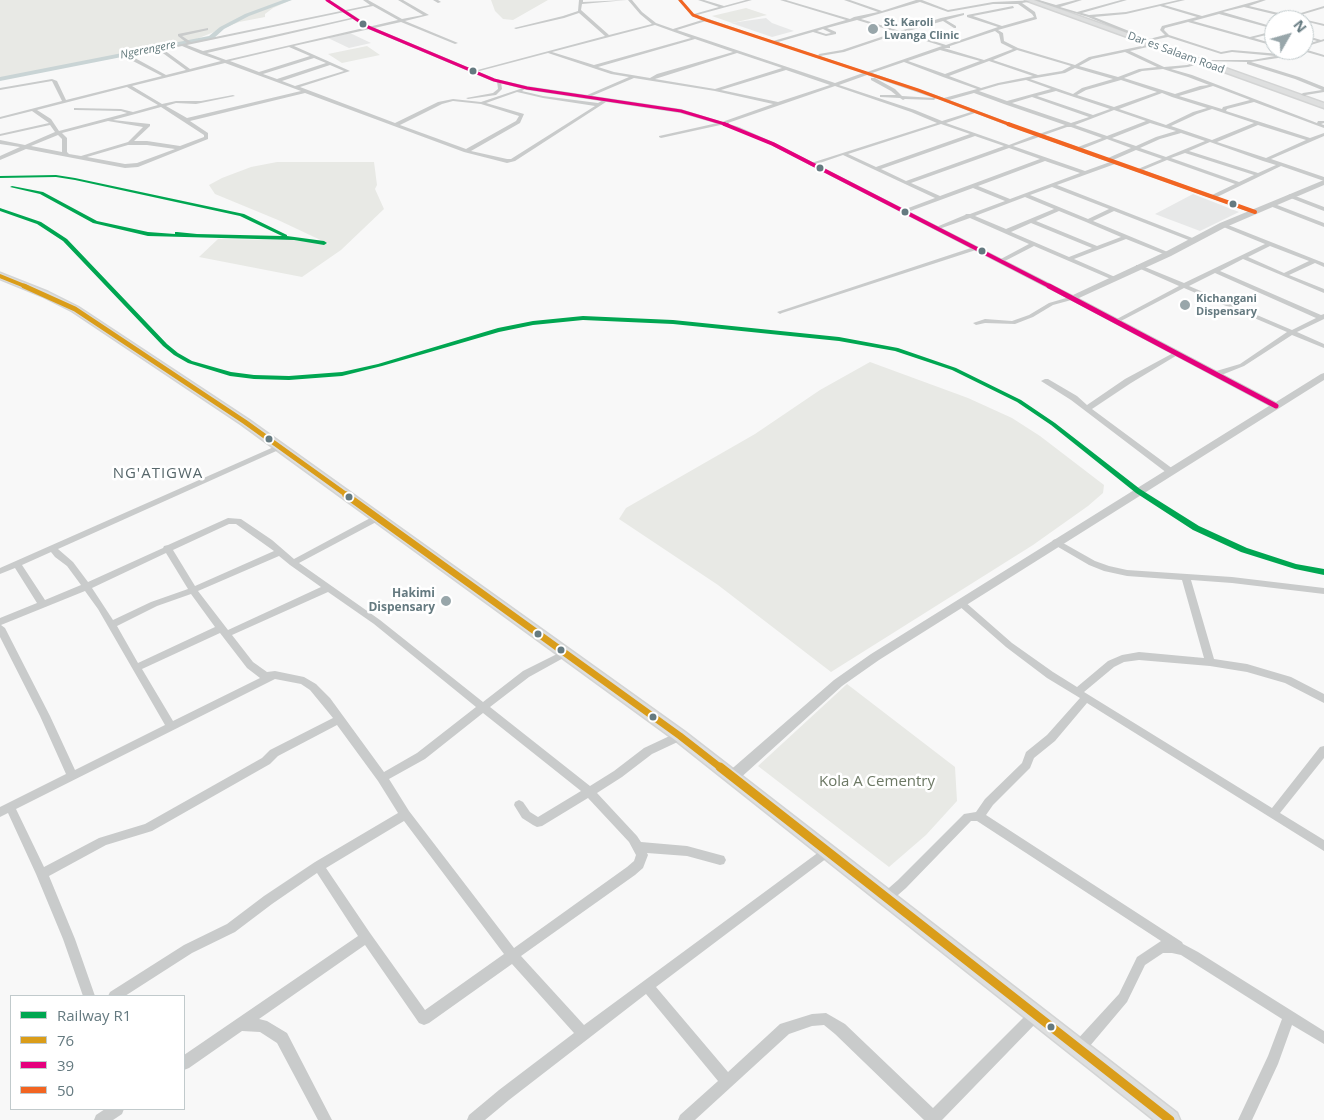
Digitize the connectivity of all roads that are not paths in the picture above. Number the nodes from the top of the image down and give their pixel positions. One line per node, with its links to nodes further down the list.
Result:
1 (327, 0): 30 (street)
2 (365, 0): 23 (street)
3 (401, 0): 4 (street); 45 (street)
4 (408, 0)
5 (625, 0): 20 (street)
6 (630, 0): 49 (street)
7 (680, 0): 37 (street)
8 (700, 0): 27 (street)
9 (750, 0): 27 (street)
10 (782, 0): 40 (street)
11 (846, 0): 32 (street)
12 (919, 0): 32 (street); 33 (street)
13 (983, 0): 21 (street)
14 (1028, 0): 15 (street); 22 (street); 75 (highway, Dar es Salaam Road)
15 (1035, 0): 24 (street)
16 (1080, 0): 24 (street)
17 (1125, 0): 28 (street)
18 (1183, 0): 25 (street)
19 (1264, 0): 26 (street)
20 (581, 2): 31 (street)
21 (993, 3): 22 (street); 33 (street)
22 (1020, 4): 38 (street); 53 (street)
23 (374, 5): 30 (street); 45 (street)
24 (1058, 6): 34 (street)
25 (1161, 6): 36 (street); 41 (street)
26 (1244, 6): 29 (street); 35 (street)
27 (724, 7): 37 (street)
28 (1094, 8): 34 (street); 36 (street)
29 (1264, 10)
30 (344, 11): 42 (street); 50 (street)
31 (580, 11): 55 (street); 67 (street)
32 (880, 11): 43 (street)
33 (955, 12): 38 (street); 44 (street)
34 (1077, 13): 39 (street)
35 (1220, 13): 41 (street); 54 (street)
36 (1109, 14): 39 (street)
37 (693, 15): 46 (street)
38 (966, 15): 44 (street); 53 (street)
39 (1089, 16): 75 (street)
40 (840, 17): 43 (street); 48 (street)
41 (1202, 17): 47 (street)
42 (355, 18): 52 (street); 63 (street)
43 (852, 19): 48 (street); 61 (street)
44 (944, 19): 51 (street); 61 (street)
45 (401, 20): 52 (street); 78 (street)
46 (706, 20): 58 (street); 74 (street)
47 (1190, 20): 66 (street); 69 (street)
48 (838, 23): 56 (street)
49 (655, 24): 58 (street); 67 (street)
50 (273, 26): 62 (street); 63 (street)
51 (955, 26)
52 (366, 27): 73 (street); 109 (street)
53 (1002, 27): 59 (street)
54 (1264, 27)
55 (516, 28)
56 (822, 28): 60 (street); 60 (street)
57 (207, 29): 77 (street)
58 (673, 30): 68 (street)
59 (996, 30): 79 (street); 85 (street)
60 (811, 31): 74 (street)
61 (900, 32): 82 (street); 88 (street)
62 (236, 33): 72 (street); 77 (street)
63 (286, 33): 65 (street); 72 (street)
64 (1264, 33): 69 (street)
65 (292, 36)
66 (1168, 36): 75 (street); 92 (street)
67 (610, 37): 91 (street)
68 (694, 38): 89 (street); 105 (street)
69 (1250, 38): 76 (street)
70 (299, 39): 73 (street)
71 (941, 40): 79 (street)
72 (250, 41): 86 (street); 90 (street)
73 (305, 42): 81 (street)
74 (774, 42): 95 (street)
75 (1147, 42): 87 (street); 93 (highway, Dar es Salaam Road)
76 (1264, 42)
77 (190, 43): 80 (street)
78 (456, 43)
79 (961, 43): 82 (street)
80 (182, 45): 83 (street); 90 (street)
81 (290, 46): 86 (street); 94 (street)
82 (949, 47): 84 (street)
83 (160, 49): 108 (street); 115 (street)
84 (941, 49): 98 (street); 99 (street)
85 (1017, 49): 99 (street); 104 (street)
86 (270, 50): 97 (street)
87 (1125, 50): 104 (street); 106 (street)
88 (842, 51): 95 (street); 103 (street)
89 (738, 52): 107 (street); 119 (street)
90 (202, 53): 97 (street)
91 (550, 53): 105 (street); 109 (street)
92 (1264, 54)
93 (1180, 55): 100 (street); 102 (highway, Dar es Salaam Road)
94 (314, 56): 101 (street); 110 (street)
95 (814, 56): 103 (street)
96 (1264, 58): 100 (street)
97 (226, 61): 108 (street); 110 (street)
98 (905, 61): 111 (street); 112 (street)
99 (988, 61): 112 (street); 113 (street)
100 (1244, 62): 131 (street)
101 (331, 63): 118 (street); 125 (street)
102 (1197, 64): 106 (street); 114 (street); 145 (highway, Dar es Salaam Road)
103 (844, 66): 111 (street)
104 (1073, 66): 113 (street); 117 (street)
105 (593, 67): 116 (street)
106 (1160, 67): 114 (street); 117 (street)
107 (787, 68): 122 (street); 130 (street)
108 (190, 71): 115 (street)
109 (472, 72): 121 (street)
110 (260, 73): 118 (street)
111 (865, 74): 122 (street); 144 (street); 146 (street)
112 (945, 76): 127 (street)
113 (1036, 76): 120 (street)
114 (1190, 76): 124 (street)
115 (167, 77): 123 (street)
116 (632, 77): 119 (street); 143 (street)
117 (1119, 78): 136 (street); 139 (street)
118 (279, 80): 125 (street)
119 (649, 80): 130 (street)
120 (1028, 80): 127 (street); 128 (street)
121 (499, 82): 126 (street); 137 (street)
122 (837, 84): 135 (street); 154 (street)
123 (128, 86): 150 (street); 156 (street)
124 (1214, 86): 142 (street); 149 (street)
125 (296, 88): 132 (street)
126 (527, 88): 133 (street); 143 (street)
127 (982, 89): 134 (street)
128 (1057, 89): 139 (street); 141 (street)
129 (0, 90): 150 (street)
130 (715, 90): 154 (street)
131 (1324, 90): 145 (street)
132 (306, 91): 171 (street); 179 (street)
133 (517, 91): 138 (street); 155 (street)
134 (974, 91): 146 (street); 153 (street)
135 (858, 92): 144 (street); 163 (street)
136 (1160, 92): 142 (street); 158 (street)
137 (492, 95): 138 (street); 147 (street)
138 (504, 95): 152 (street)
139 (1074, 95): 158 (street)
140 (233, 96): 151 (street)
141 (1032, 96): 153 (street); 168 (street)
142 (1174, 96): 159 (street)
143 (587, 97): 148 (street)
144 (901, 98): 146 (street); 163 (street)
145 (1300, 98): 157 (highway, Dar es Salaam Road)
146 (942, 99): 164 (street)
147 (463, 100): 152 (street); 179 (street)
148 (607, 100): 155 (street); 174 (street)
149 (1253, 101): 165 (street); 181 (street)
150 (65, 102): 161 (street)
151 (201, 102): 156 (street); 162 (street)
152 (480, 103): 202 (street)
153 (1006, 103): 180 (street)
154 (779, 104): 174 (street)
155 (599, 105): 202 (street)
156 (162, 106): 162 (street); 166 (street)
157 (1324, 106)
158 (1113, 108): 168 (street); 173 (street)
159 (1212, 108): 165 (street); 182 (street)
160 (76, 109): 166 (street)
161 (32, 110): 169 (street); 178 (street)
162 (168, 110): 171 (street)
163 (913, 111): 176 (street)
164 (975, 112): 176 (street); 189 (street)
165 (1223, 112): 170 (street)
166 (134, 113): 172 (street)
167 (1261, 115): 170 (street)
168 (1091, 116): 180 (street)
169 (0, 118)
170 (1247, 119): 177 (street)
171 (186, 120): 199 (street)
172 (104, 121): 185 (street); 196 (street)
173 (1150, 121): 182 (street); 192 (street)
174 (723, 122): 190 (street); 213 (street)
175 (1324, 122): 181 (street)
176 (943, 123): 187 (street); 204 (street)
177 (1258, 123): 193 (street); 194 (street)
178 (50, 124): 185 (street); 186 (street)
179 (395, 125): 202 (street)
180 (1069, 125): 189 (street); 191 (street); 192 (street)
181 (1318, 125): 183 (street)
182 (1167, 126): 184 (street)
183 (1324, 127)
184 (1182, 131): 194 (street); 200 (street)
185 (58, 133): 198 (street); 205 (street)
186 (0, 134)
187 (976, 134): 197 (street); 215 (street)
188 (1324, 134): 193 (street)
189 (1039, 135): 191 (street); 197 (street)
190 (662, 137)
191 (1046, 137): 201 (street)
192 (1105, 138): 200 (street); 201 (street)
193 (1311, 140): 211 (street)
194 (1210, 141): 203 (street); 211 (street)
195 (0, 142): 198 (street)
196 (129, 144): 199 (street); 207 (street)
197 (1009, 146): 208 (street); 220 (street)
198 (26, 148): 205 (street); 206 (street)
199 (182, 148): 207 (street)
200 (1135, 148): 209 (street); 210 (street)
201 (1078, 149): 210 (street)
202 (466, 151)
203 (1184, 151): 209 (street); 218 (street)
204 (844, 154): 213 (street); 215 (street)
205 (69, 156): 207 (street)
206 (0, 158)
207 (79, 158)
208 (1045, 159): 217 (street); 223 (street)
209 (1165, 159): 216 (street); 221 (street)
210 (1108, 160): 212 (street)
211 (1265, 160): 214 (street)
212 (1116, 162): 216 (street); 217 (street)
213 (811, 164): 233 (street)
214 (1280, 165): 218 (street); 219 (street)
215 (876, 169): 220 (street)
216 (1139, 170): 226 (street)
217 (1084, 173): 222 (street)
218 (1258, 175): 221 (street)
219 (1324, 180): 225 (street)
220 (905, 183): 227 (street)
221 (1239, 184): 226 (street)
222 (1052, 185): 224 (street); 232 (street)
223 (973, 186): 227 (street); 228 (street)
224 (1025, 195): 228 (street); 231 (street)
225 (1290, 196): 229 (street); 230 (street)
226 (1212, 197): 234 (street)
227 (938, 198): 233 (street)
228 (1010, 201): 235 (street)
229 (1272, 205): 234 (street); 238 (street)
230 (1324, 208)
231 (1059, 209): 236 (street); 237 (street)
232 (1115, 209): 237 (street); 243 (street)
233 (905, 211): 240 (street)
234 (1254, 212): 239 (street)
235 (968, 215): 240 (street); 241 (street)
236 (1032, 221): 241 (street); 247 (street)
237 (1088, 221): 242 (street)
238 (1324, 225)
239 (1223, 226): 243 (street); 245 (street)
240 (937, 228): 246 (street)
241 (1004, 232): 244 (street)
242 (1126, 236): 247 (street); 248 (street)
243 (1193, 240): 248 (street)
244 (1033, 244): 250 (street); 251 (street)
245 (1269, 244): 249 (street); 252 (street)
246 (977, 248): 251 (street); 262 (street)
247 (1097, 248): 250 (street)
248 (1168, 254): 254 (street)
249 (1243, 257): 255 (street); 256 (street)
250 (1069, 259): 258 (street)
251 (1002, 261): 261 (street)
252 (1315, 261): 253 (street); 256 (street)
253 (1324, 265)
254 (1138, 266): 258 (street); 259 (street)
255 (1215, 271): 259 (street); 263 (street)
256 (1284, 275): 260 (street)
257 (0, 276): 276 (main road)
258 (1113, 278): 261 (street)
259 (1183, 286): 264 (street); 266 (street)
260 (1324, 291)
261 (1073, 298): 264 (street); 265 (street)
262 (780, 312)
263 (1323, 317): 266 (street)
264 (1117, 321): 268 (street)
265 (976, 323)
266 (1292, 332): 267 (street); 269 (street)
267 (1324, 346)
268 (1177, 353): 269 (street); 273 (street)
269 (1216, 374): 274 (street)
270 (1324, 377): 274 (street)
271 (1046, 381): 272 (street)
272 (1074, 398): 273 (street); 275 (street)
273 (1095, 401): 275 (street)
274 (1276, 406): 277 (street)
275 (1087, 409): 277 (street)
276 (279, 448): 278 (main road); 280 (street)
277 (1170, 471): 279 (street)
278 (377, 518): 284 (street); 297 (main road)
279 (1056, 542): 286 (street); 291 (street)
280 (52, 547): 283 (street); 287 (street)
281 (167, 548): 282 (street); 287 (street); 289 (street)
282 (280, 552): 284 (street); 289 (street)
283 (16, 563): 285 (street); 292 (street)
284 (293, 563): 288 (street)
285 (0, 571)
286 (1186, 577): 290 (street); 298 (street)
287 (88, 586): 292 (street); 294 (street)
288 (328, 588): 296 (street); 303 (street)
289 (193, 590): 294 (street); 296 (street)
290 (1324, 591)
291 (961, 603): 301 (street); 309 (street)
292 (43, 605): 293 (street)
293 (0, 622)
294 (112, 625): 299 (street)
295 (0, 628): 308 (street)
296 (224, 632): 299 (street); 300 (street)
297 (564, 654): 303 (street); 306 (main road)
298 (1210, 662): 301 (street); 302 (street)
299 (138, 667): 305 (street)
300 (274, 675): 304 (street); 305 (street)
301 (1081, 695): 315 (street); 316 (street)
302 (1324, 699)
303 (482, 708): 310 (street); 311 (street)
304 (338, 719): 310 (street); 322 (street)
305 (171, 727): 308 (street)
306 (680, 736): 309 (main road); 311 (street)
307 (1324, 750): 315 (street)
308 (72, 776): 313 (street)
309 (732, 777): 319 (main road)
310 (382, 778): 314 (street)
311 (588, 791): 312 (street); 318 (street)
312 (519, 805)
313 (5, 810): 322 (street)
314 (405, 814): 321 (street); 326 (street)
315 (1273, 814): 317 (street)
316 (979, 816): 323 (street); 325 (street)
317 (1324, 846)
318 (639, 847): 320 (street); 326 (street)
319 (827, 852): 323 (main road); 327 (street)
320 (720, 860)
321 (319, 866): 324 (street); 329 (street)
322 (42, 874): 328 (street)
323 (886, 898): 330 (main road)
324 (366, 937): 326 (street); 332 (street)
325 (1184, 950): 331 (street); 335 (street)
326 (513, 956): 333 (street)
327 (648, 987): 333 (street); 337 (street)
328 (89, 995)
329 (116, 995)
330 (1036, 1015): 335 (main road); 340 (street)
331 (1289, 1017): 334 (street); 345 (street)
332 (240, 1025): 336 (street); 342 (street)
333 (583, 1034): 343 (street)
334 (1324, 1038)
335 (1079, 1048): 344 (main road)
336 (185, 1062)
337 (727, 1082): 339 (street); 340 (street)
338 (116, 1110): 341 (street)
339 (691, 1118)
340 (933, 1119)
341 (101, 1120)
342 (325, 1120)
343 (474, 1120)
344 (1170, 1120)
345 (1245, 1120)

